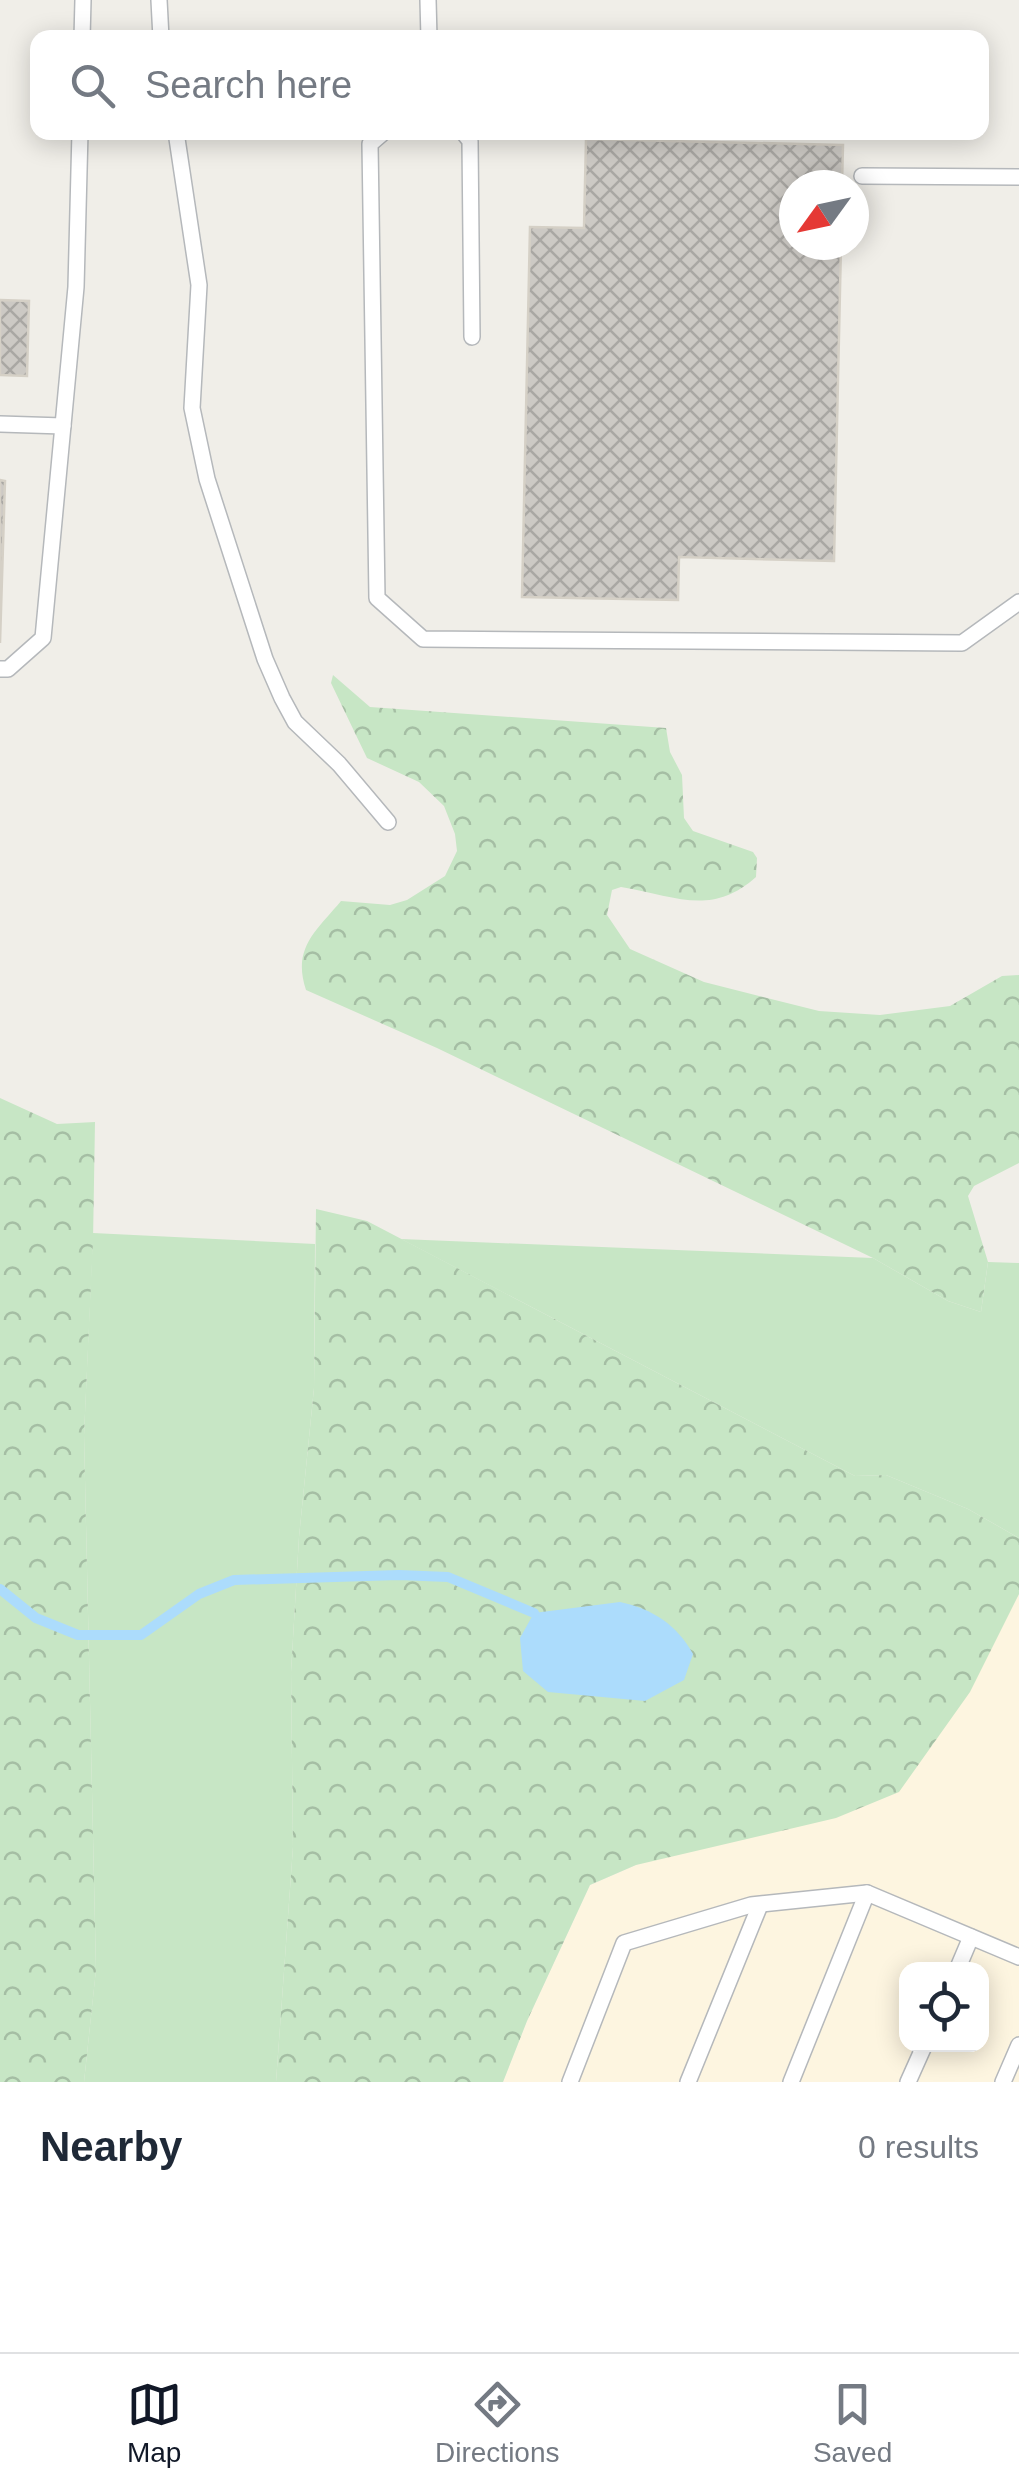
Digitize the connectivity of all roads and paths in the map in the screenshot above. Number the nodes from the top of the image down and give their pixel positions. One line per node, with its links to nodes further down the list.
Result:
1 (83, 0): 4 (lane)
2 (159, 0): 5 (lane)
3 (428, 0): 6 (lane)
4 (82, 30)
5 (161, 30)
6 (428, 30)
7 (80, 140): 15 (lane)
8 (177, 140): 18 (lane)
9 (375, 140): 16 (lane)
10 (469, 140): 13 (lane)
11 (869, 176): 12 (lane)
12 (1019, 177)
13 (472, 337)
14 (0, 424): 15 (lane)
15 (63, 426): 17 (lane)
16 (1019, 602)
17 (0, 669)
18 (388, 822)
19 (867, 1894): 20 (lane); 21 (lane); 28 (lane)
20 (760, 1904): 26 (lane); 27 (lane)
21 (971, 1937): 22 (lane); 23 (lane)
22 (1019, 1956)
23 (960, 1962)
24 (1019, 2045): 30 (lane)
25 (921, 2052): 29 (lane)
26 (570, 2082)
27 (688, 2082)
28 (791, 2082)
29 (908, 2082)
30 (1002, 2082)

